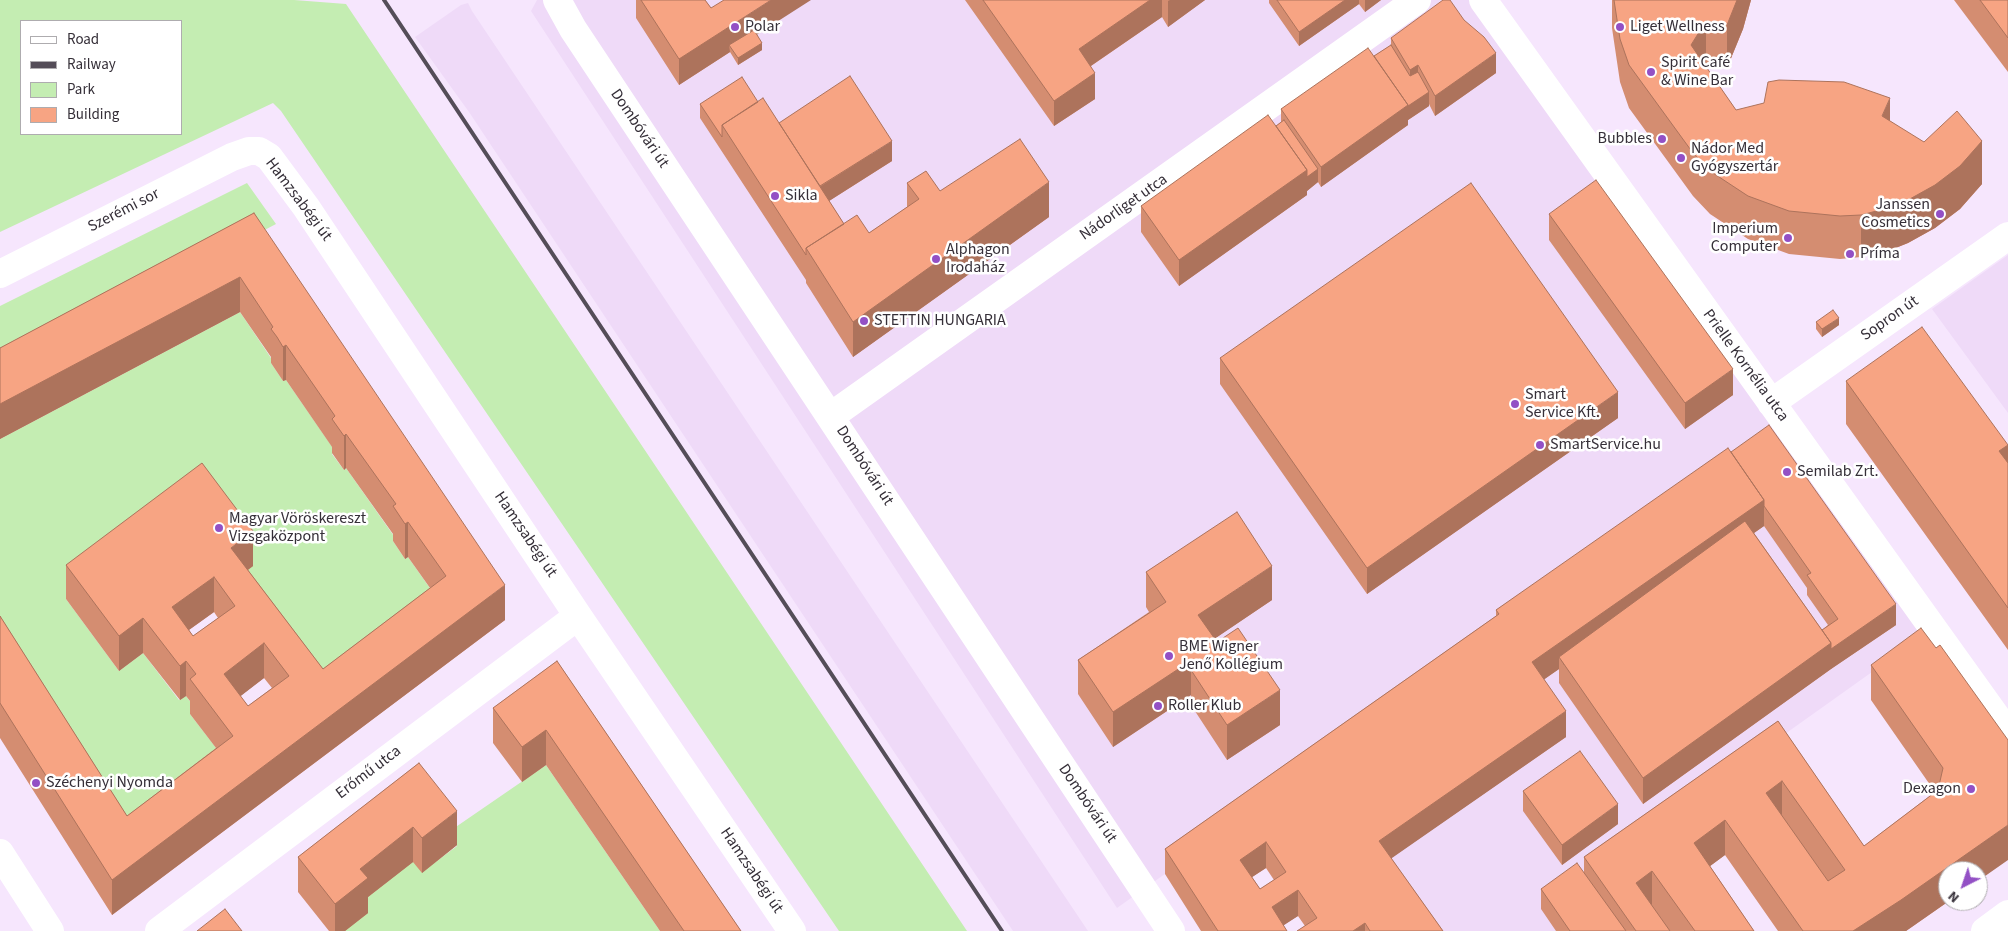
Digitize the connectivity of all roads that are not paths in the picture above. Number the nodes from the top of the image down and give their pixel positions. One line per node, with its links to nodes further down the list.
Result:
1 (557, 0): 8 (street, Dombóvári út)
2 (1417, 0): 8 (street, Nádorliget utca)
3 (1482, 0): 7 (street, Prielle Kornélia utca)
4 (249, 151): 6 (street, Szerémi sor); 9 (street, Hamzsabégi út)
5 (2008, 236): 7 (street, Sopron út)
6 (0, 274)
7 (1771, 403): 10 (street, Prielle Kornélia utca)
8 (831, 416): 16 (street, Dombóvári út)
9 (578, 616): 14 (street, Erőmű utca); 15 (street, Hamzsabégi út)
10 (2008, 733)
11 (0, 853): 13 (street)
12 (2008, 914): 17 (street)
13 (50, 931)
14 (159, 931)
15 (792, 931)
16 (1171, 931)
17 (1984, 931)

